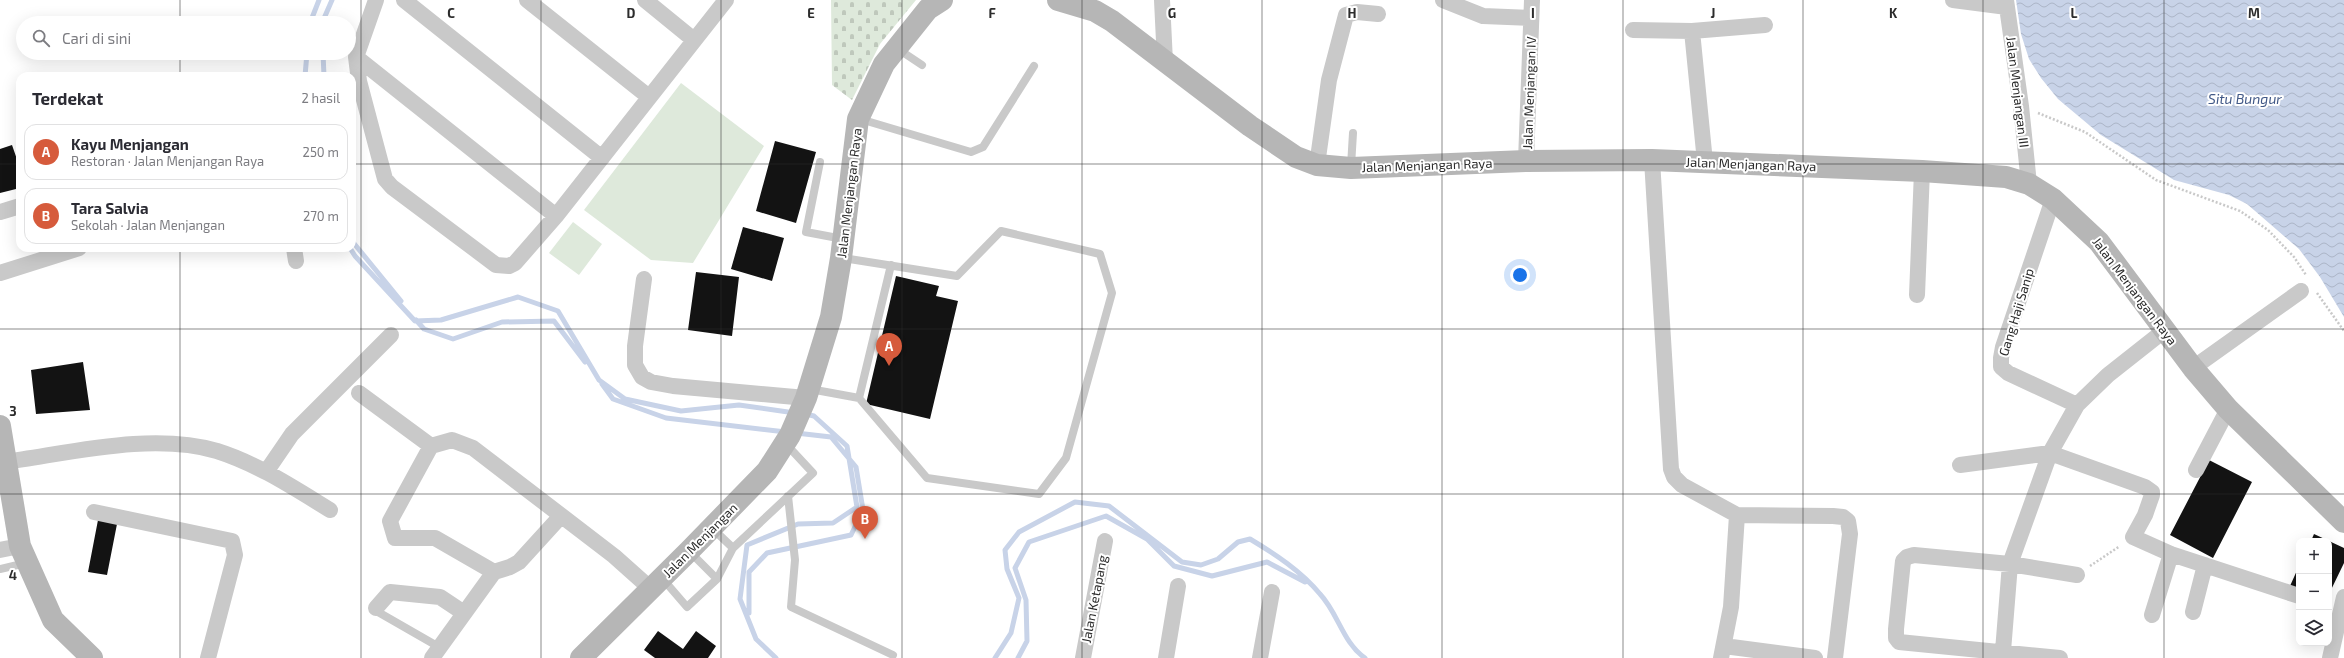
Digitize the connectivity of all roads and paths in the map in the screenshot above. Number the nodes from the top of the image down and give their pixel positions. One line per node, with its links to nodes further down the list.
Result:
1 (376, 0): 20 (street)
2 (404, 0): 28 (street)
3 (527, 0): 24 (street)
4 (645, 0): 18 (street)
5 (726, 0): 18 (street)
6 (942, 0): 19 (main road, Jalan Menjangan Raya)
7 (1061, 0): 21 (main road, Jalan Menjangan Raya)
8 (1162, 0): 21 (street)
9 (1443, 0): 14 (street)
10 (1532, 0): 14 (street, Jalan Menjangan IV)
11 (1953, 0): 12 (street)
12 (2006, 3): 25 (street, Jalan Menjangan III)
13 (1378, 14): 33 (street)
14 (1531, 18): 31 (street, Jalan Menjangan IV)
15 (1765, 25): 17 (street)
16 (1633, 30): 17 (street)
17 (1692, 31): 32 (street)
18 (694, 40): 24 (street)
19 (897, 48): 22 (lane); 26 (main road, Jalan Menjangan Raya)
20 (356, 56): 40 (street); 40 (street)
21 (1165, 62): 33 (main road, Jalan Menjangan Raya)
22 (922, 65)
23 (1034, 66): 26 (lane)
24 (649, 97): 28 (street)
25 (2021, 106): 36 (street, Jalan Menjangan III); 46 (path)
26 (858, 118): 41 (main road, Jalan Menjangan Raya)
27 (1353, 133): 34 (lane)
28 (602, 158): 40 (street)
29 (1652, 160): 31 (main road, Jalan Menjangan Raya); 32 (main road, Jalan Menjangan Raya); 68 (street)
30 (820, 162): 41 (lane)
31 (1526, 162): 34 (main road, Jalan Menjangan Raya)
32 (1705, 162): 35 (main road, Jalan Menjangan Raya)
33 (1317, 165): 34 (main road, Jalan Menjangan Raya)
34 (1351, 168)
35 (1922, 171): 36 (main road, Jalan Menjangan Raya); 47 (street)
36 (2029, 184): 37 (main road, Jalan Menjangan Raya)
37 (2053, 199): 48 (main road, Jalan Menjangan Raya); 55 (street, Gang Haji Sanip)
38 (16, 207): 39 (street)
39 (0, 212)
40 (556, 216)
41 (842, 248): 43 (lane); 53 (main road, Jalan Menjangan Raya)
42 (66, 252): 44 (street)
43 (891, 265): 54 (lane); 54 (lane)
44 (0, 273)
45 (644, 279): 53 (street)
46 (2308, 286): 49 (path); 51 (street)
47 (1917, 295)
48 (2165, 330): 51 (main road, Jalan Menjangan Raya); 55 (street)
49 (2344, 331)
50 (391, 335): 64 (street)
51 (2193, 368): 56 (main road, Jalan Menjangan Raya)
52 (359, 394): 59 (street)
53 (806, 398): 54 (lane); 58 (main road, Jalan Menjangan)
54 (859, 398)
55 (2077, 405): 60 (street)
56 (2228, 409): 63 (street); 70 (main road, Jalan Menjangan Raya)
57 (0, 426): 61 (main road)
58 (788, 439): 65 (lane); 71 (main road, Jalan Menjangan)
59 (431, 446): 69 (street); 81 (street)
60 (2050, 453): 62 (street); 72 (street); 78 (street)
61 (5, 462): 64 (street); 76 (main road)
62 (1960, 466)
63 (2196, 470)
64 (266, 472): 66 (street)
65 (788, 496): 74 (lane); 96 (lane)
66 (330, 510)
67 (94, 512): 98 (street)
68 (1737, 515): 94 (street); 104 (street)
69 (560, 517): 81 (street); 84 (street)
70 (2344, 522)
71 (712, 528): 74 (lane); 75 (main road, Jalan Menjangan)
72 (2133, 537): 77 (street); 82 (path)
73 (1106, 541): 100 (street, Jalan Ketapang)
74 (733, 548): 83 (lane)
75 (689, 551): 83 (lane); 84 (main road, Jalan Menjangan)
76 (16, 553): 80 (lane); 97 (main road)
77 (2171, 554): 79 (street); 92 (street)
78 (2010, 564): 82 (street); 93 (street); 93 (street)
79 (2204, 564): 87 (street); 90 (street)
80 (0, 569)
81 (494, 572): 91 (street)
82 (2077, 575)
83 (717, 579): 84 (lane)
84 (656, 584): 99 (main road, Jalan Menjangan)
85 (1178, 586): 101 (street)
86 (1272, 592): 102 (street)
87 (2296, 595)
88 (2338, 605): 106 (street)
89 (376, 608): 91 (street); 95 (lane)
90 (2194, 612)
91 (464, 613): 95 (street)
92 (2152, 615)
93 (2003, 651): 105 (street)
94 (1722, 652): 103 (street)
95 (436, 653)
96 (893, 655)
97 (92, 658)
98 (208, 658)
99 (581, 658)
100 (1083, 658)
101 (1166, 658)
102 (1260, 658)
103 (1812, 658)
104 (1835, 658)
105 (2060, 658)
106 (2330, 658)

